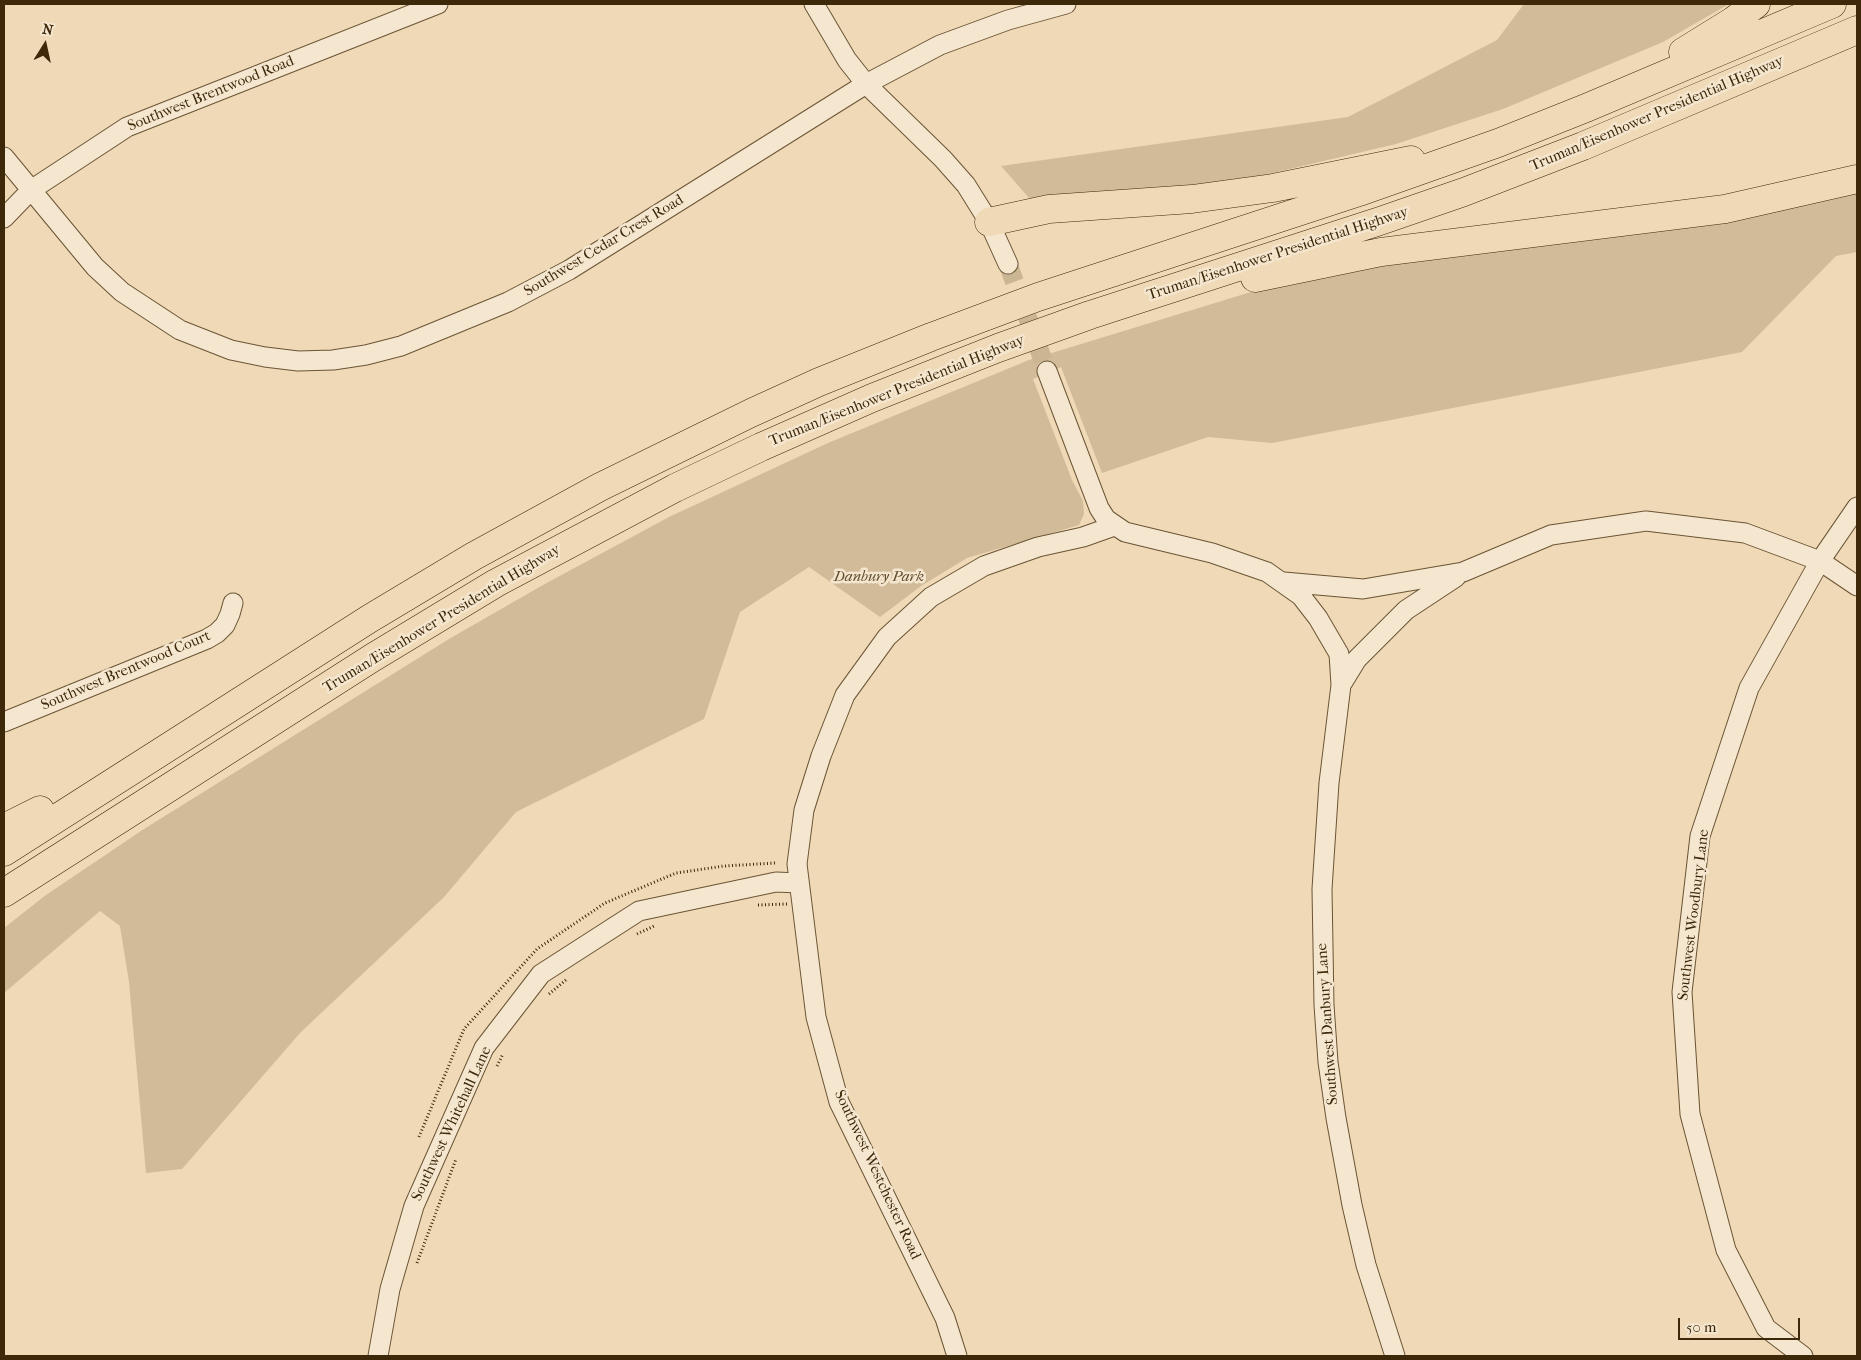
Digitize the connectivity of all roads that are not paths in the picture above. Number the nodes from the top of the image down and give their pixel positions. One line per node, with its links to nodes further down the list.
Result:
1 (438, 4): 13 (street, Southwest Brentwood Road)
2 (814, 4): 7 (street)
3 (1066, 4): 7 (street, Southwest Cedar Crest Road)
4 (1756, 4): 8 (highway)
5 (1832, 4): 8 (highway)
6 (1857, 30): 18 (highway, Truman/Eisenhower Presidential Highway)
7 (866, 84): 13 (street, Southwest Cedar Crest Road); 16 (street)
8 (1586, 108): 9 (highway)
9 (1498, 143): 16 (highway); 29 (highway)
10 (4, 157): 13 (street, Southwest Cedar Crest Road)
11 (1857, 169): 14 (highway)
12 (1857, 179): 14 (highway)
13 (31, 190): 15 (street, Southwest Brentwood Road)
14 (1801, 191): 18 (highway)
15 (4, 218)
16 (989, 222): 17 (street)
17 (1008, 264)
18 (1090, 315): 30 (highway, Truman/Eisenhower Presidential Highway)
19 (1047, 372): 21 (street, Southwest Danbury Lane)
20 (1857, 507): 22 (street, Southwest Woodbury Lane)
21 (1114, 526): 24 (street, Southwest Danbury Lane); 33 (street, Southwest Westchester Road)
22 (1820, 561): 23 (street); 25 (street); 39 (street, Southwest Woodbury Lane)
23 (1463, 572): 24 (street); 27 (street, Southwest Danbury Lane)
24 (1284, 582): 27 (street, Southwest Danbury Lane)
25 (1857, 586)
26 (233, 603): 28 (street, Southwest Brentwood Court)
27 (1341, 685): 38 (street, Southwest Danbury Lane)
28 (4, 722)
29 (186, 735): 31 (highway); 32 (highway)
30 (108, 826): 34 (highway, Truman/Eisenhower Presidential Highway); 35 (highway)
31 (4, 828)
32 (4, 852)
33 (800, 883): 36 (street, Southwest Whitehall Lane); 37 (street, Southwest Westchester Road)
34 (4, 893)
35 (4, 910)
36 (378, 1356)
37 (958, 1356)
38 (1394, 1356)
39 (1803, 1356)

